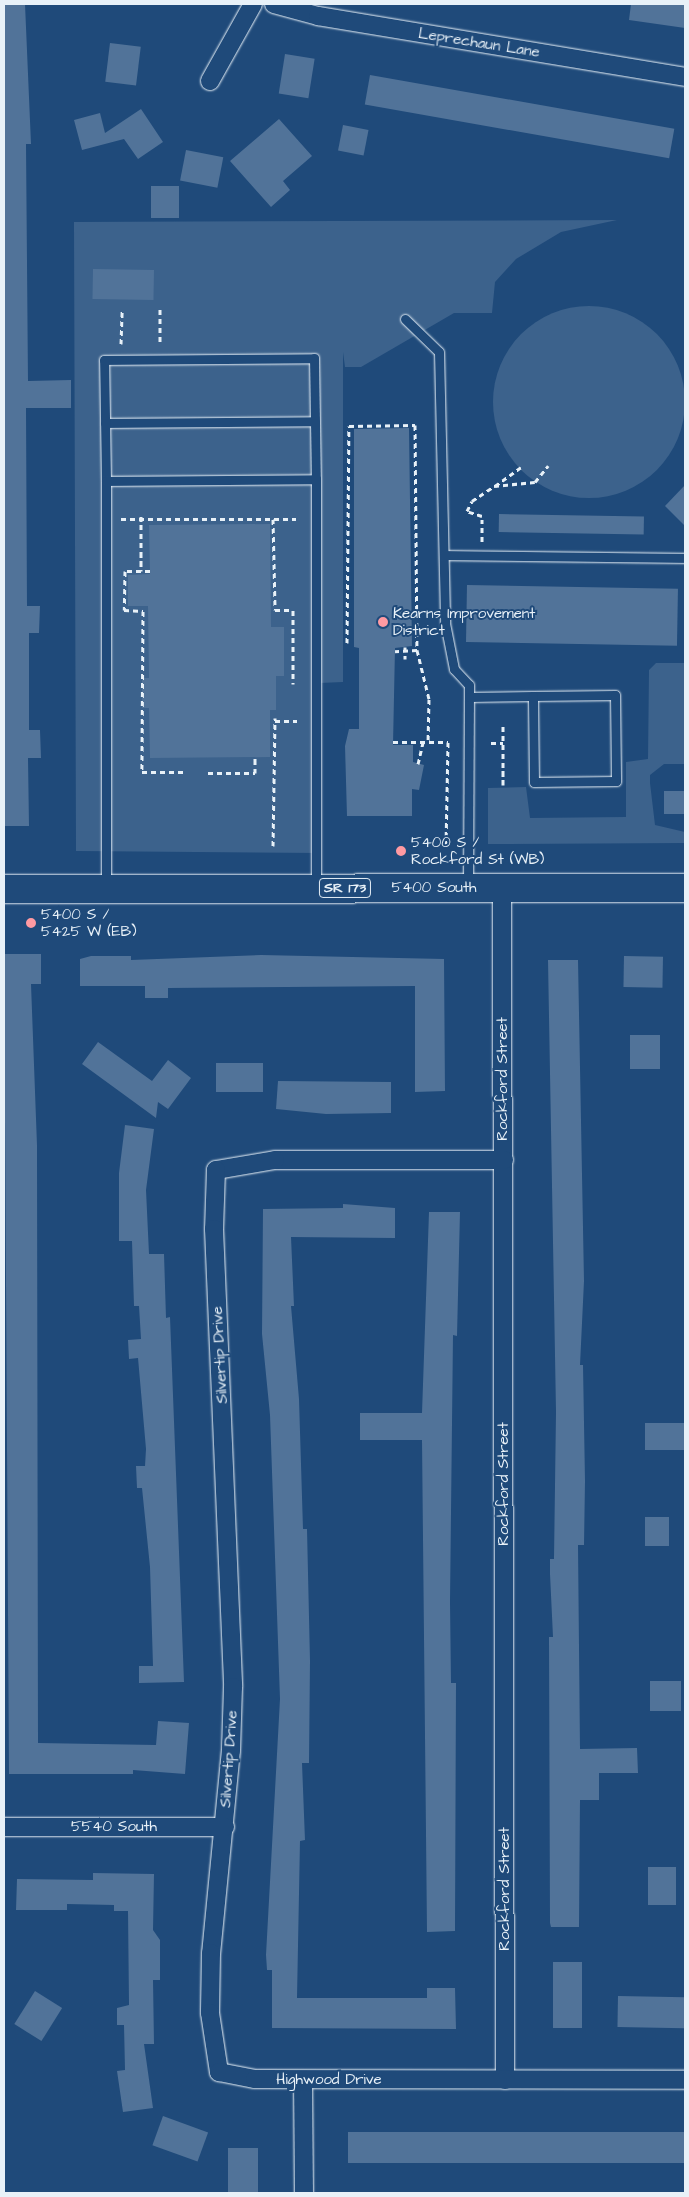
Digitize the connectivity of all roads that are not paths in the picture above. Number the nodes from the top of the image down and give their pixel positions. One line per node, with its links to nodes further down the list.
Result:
1 (253, 4): 4 (street)
2 (274, 4): 3 (street, Leprechaun Lane)
3 (685, 77)
4 (210, 81)
5 (405, 319): 10 (lane)
6 (315, 421): 7 (lane); 7 (lane); 8 (lane)
7 (105, 423): 9 (lane)
8 (316, 479): 9 (lane); 16 (lane)
9 (106, 481): 15 (lane)
10 (444, 555): 11 (lane); 13 (lane)
11 (685, 558)
12 (533, 696): 12 (lane); 13 (lane)
13 (469, 697): 17 (lane)
14 (4, 888): 15 (main road, 5400 South / SR 173)
15 (106, 888): 16 (main road, 5400 South / SR 173)
16 (316, 888): 17 (main road, 5400 South / SR 173)
17 (468, 888): 18 (main road, 5400 South / SR 173)
18 (502, 888): 19 (main road, 5400 South / SR 173); 20 (street, Rockford Street)
19 (685, 888)
20 (504, 1160): 22 (street, Silvertip Drive); 24 (street, Rockford Street)
21 (4, 1827): 22 (street, 5540 South)
22 (224, 1827): 23 (street, Highwood Drive)
23 (303, 2080): 24 (street, Highwood Drive); 26 (street)
24 (505, 2080): 25 (street, Highwood Drive)
25 (685, 2080)
26 (304, 2193)

